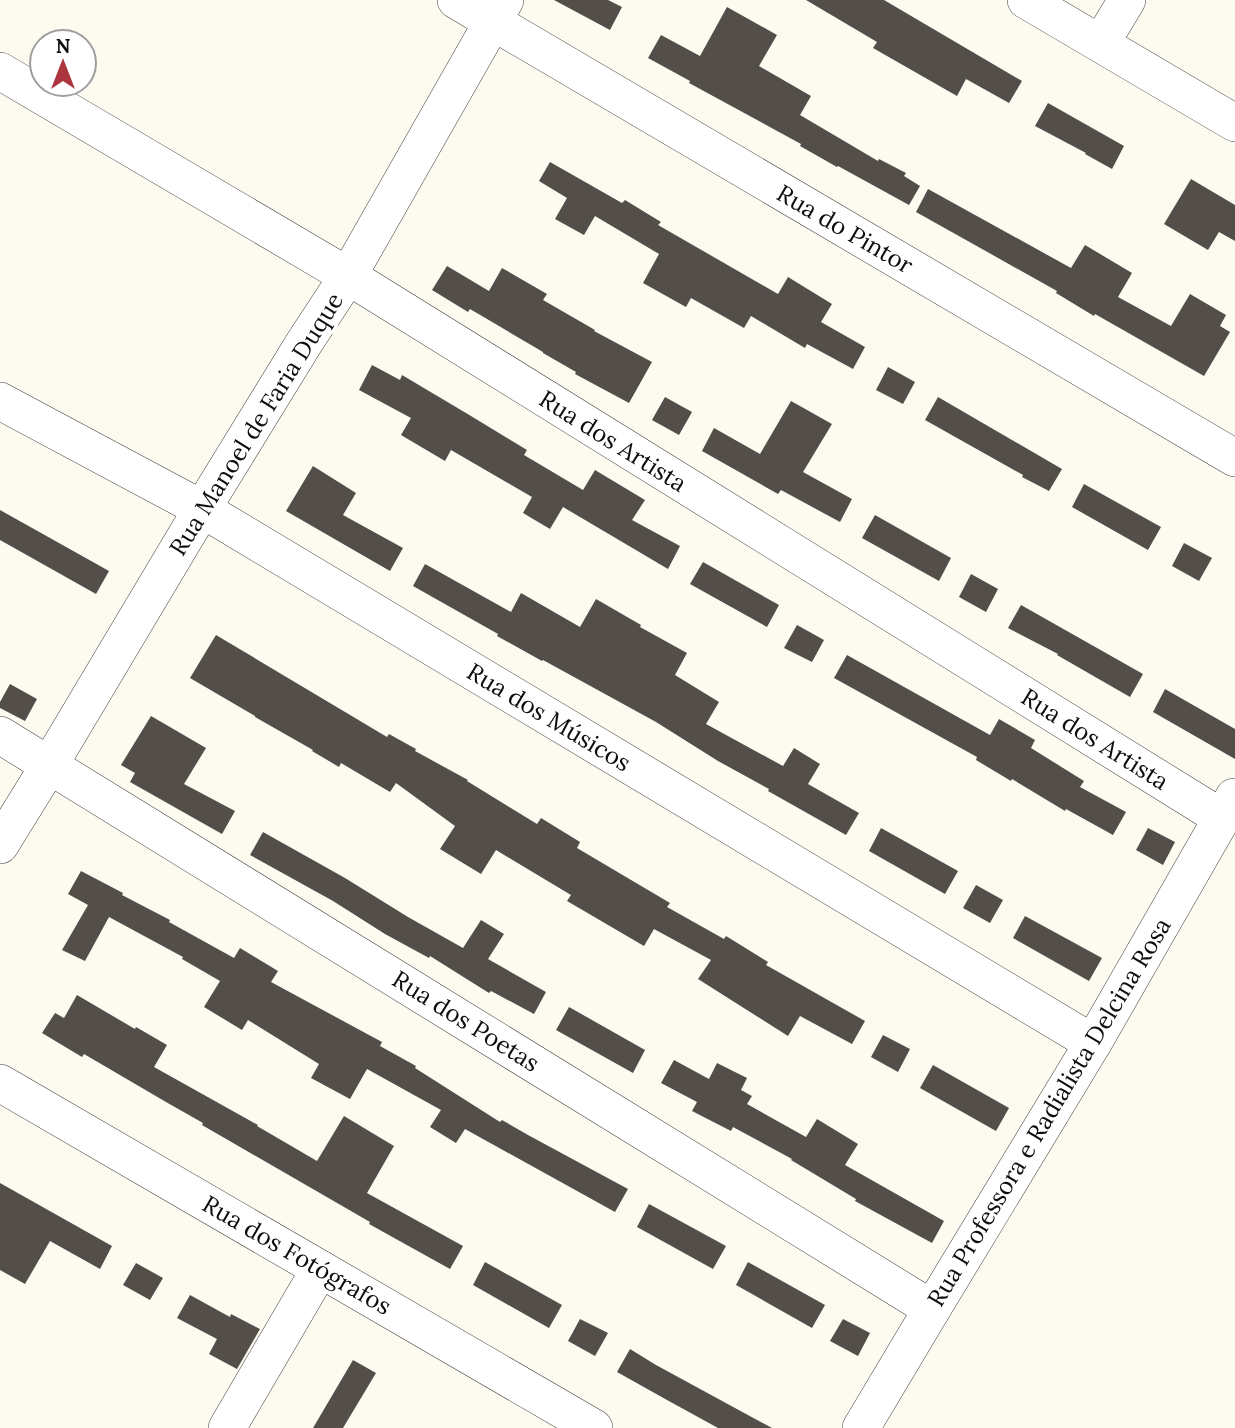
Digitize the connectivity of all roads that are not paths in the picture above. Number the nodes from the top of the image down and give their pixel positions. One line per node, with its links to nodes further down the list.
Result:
1 (456, 0): 4 (street, Rua do Pintor)
2 (1026, 0): 5 (street)
3 (1127, 0): 5 (street)
4 (499, 11): 8 (street, Rua Manoel de Faria Duque); 10 (street, Rua do Pintor)
5 (1101, 43): 7 (street)
6 (0, 71): 8 (street, Rua dos Artista)
7 (1235, 123)
8 (348, 276): 11 (street, Rua Manoel de Faria Duque); 14 (street, Rua dos Artista)
9 (0, 401): 11 (street, Rua dos Músicos)
10 (1235, 458)
11 (202, 509): 13 (street, Rua Manoel de Faria Duque); 16 (street, Rua dos Músicos)
12 (0, 735): 13 (street, Rua dos Poetas)
13 (50, 764): 15 (street, Rua Manoel de Faria Duque); 19 (street, Rua dos Poetas)
14 (1228, 807): 16 (street, Rua Professora e Radialista Delcina Rosa)
15 (0, 845)
16 (1093, 1043): 19 (street, Rua Professora e Radialista Delcina Rosa)
17 (0, 1083): 18 (street, Rua dos Fotógrafos)
18 (320, 1269): 20 (street, Rua dos Fotógrafos); 21 (street)
19 (932, 1308): 23 (street, Rua Professora e Radialista Delcina Rosa)
20 (547, 1416): 22 (street, Rua dos Fotógrafos)
21 (227, 1428)
22 (594, 1428)
23 (861, 1428)

